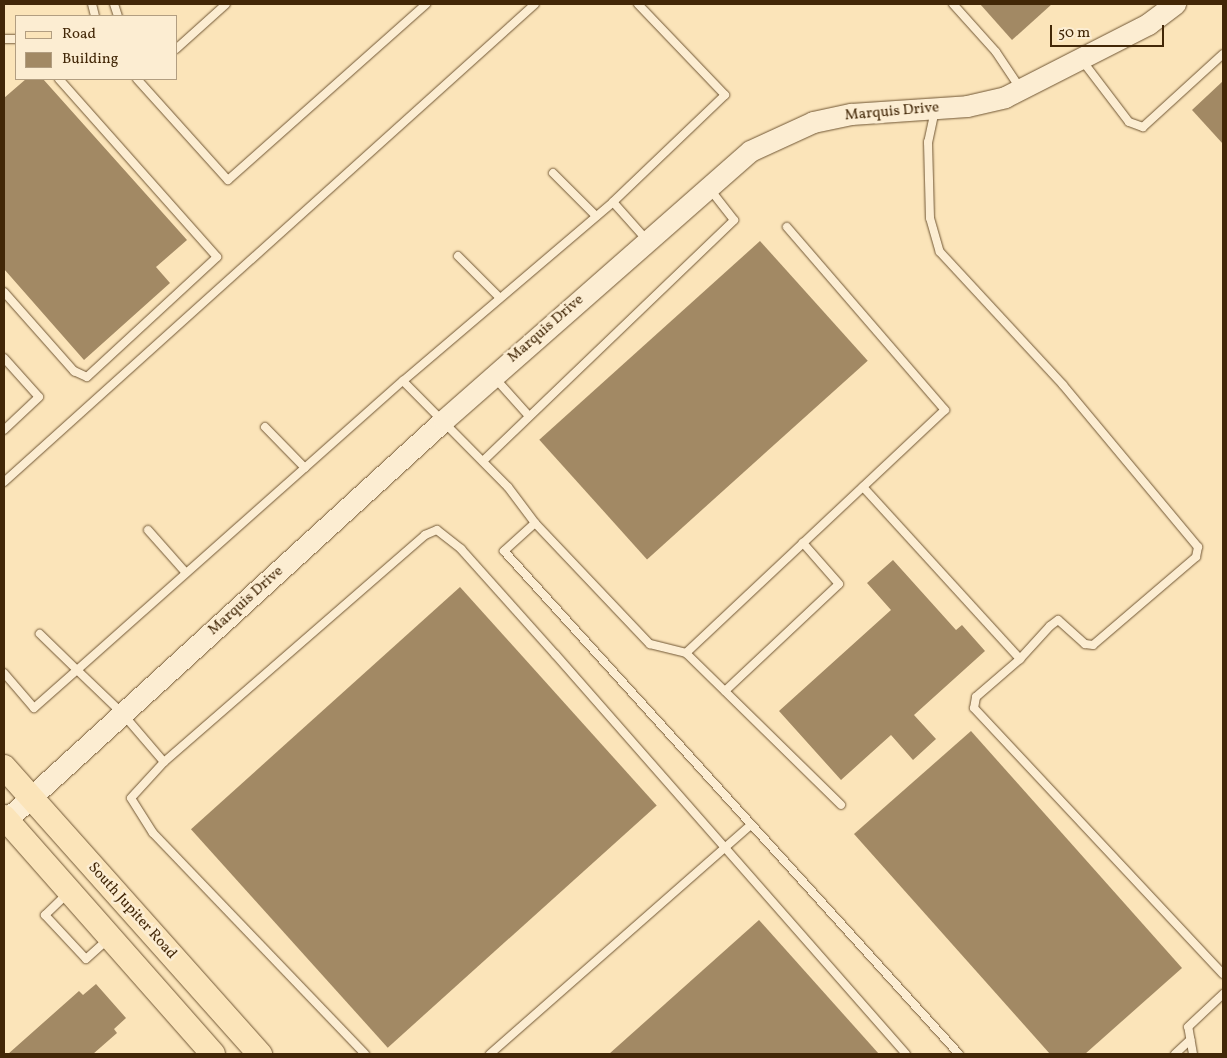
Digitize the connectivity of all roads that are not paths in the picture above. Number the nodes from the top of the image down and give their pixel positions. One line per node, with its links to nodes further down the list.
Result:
1 (226, 4): 7 (lane)
2 (426, 4): 11 (lane)
3 (535, 4): 32 (lane)
4 (638, 4): 16 (lane)
5 (953, 4): 12 (lane)
6 (1175, 4): 9 (street, Marquis Drive)
7 (178, 48)
8 (1223, 54): 9 (lane)
9 (1081, 59): 12 (street, Marquis Drive)
10 (61, 80): 21 (lane)
11 (141, 80)
12 (1021, 89): 13 (street, Marquis Drive)
13 (936, 108): 15 (street, Marquis Drive); 40 (lane)
14 (553, 174): 17 (lane)
15 (708, 187): 19 (street, Marquis Drive); 26 (lane)
16 (612, 202): 17 (lane); 19 (lane)
17 (596, 216): 22 (lane)
18 (787, 227): 33 (lane)
19 (647, 240): 24 (street, Marquis Drive)
20 (458, 256): 22 (lane)
21 (4, 292)
22 (500, 298): 25 (lane)
23 (4, 358): 29 (lane)
24 (493, 376): 26 (lane); 27 (street, Marquis Drive)
25 (403, 381): 27 (lane); 31 (lane)
26 (529, 416): 30 (lane)
27 (444, 420): 30 (lane); 44 (street, Marquis Drive)
28 (265, 427): 31 (lane)
29 (4, 430)
30 (483, 460): 34 (lane)
31 (305, 468): 37 (lane)
32 (4, 482)
33 (863, 487): 36 (lane); 40 (lane)
34 (535, 523): 39 (lane); 50 (lane)
35 (148, 530): 37 (lane)
36 (803, 543): 39 (lane); 43 (lane)
37 (186, 573): 41 (lane)
38 (40, 634): 41 (lane)
39 (686, 653): 43 (lane)
40 (1020, 659): 54 (lane)
41 (77, 670): 42 (lane); 44 (lane)
42 (4, 673)
43 (725, 691): 48 (lane)
44 (122, 714): 45 (lane); 47 (street, Marquis Drive)
45 (164, 762): 51 (lane); 59 (lane)
46 (4, 767): 47 (main road, South Jupiter Road)
47 (30, 797): 49 (street, Marquis Drive); 58 (main road, South Jupiter Road)
48 (841, 805)
49 (5, 818): 52 (main road)
50 (751, 825): 51 (lane); 62 (lane)
51 (724, 848): 60 (lane); 61 (lane)
52 (70, 892): 53 (main road); 53 (lane)
53 (110, 938): 57 (main road)
54 (1223, 974)
55 (1223, 994): 56 (lane)
56 (1190, 1040): 63 (lane); 64 (lane)
57 (213, 1054)
58 (260, 1054)
59 (365, 1054)
60 (490, 1054)
61 (906, 1054)
62 (959, 1054)
63 (1174, 1054)
64 (1193, 1054)

